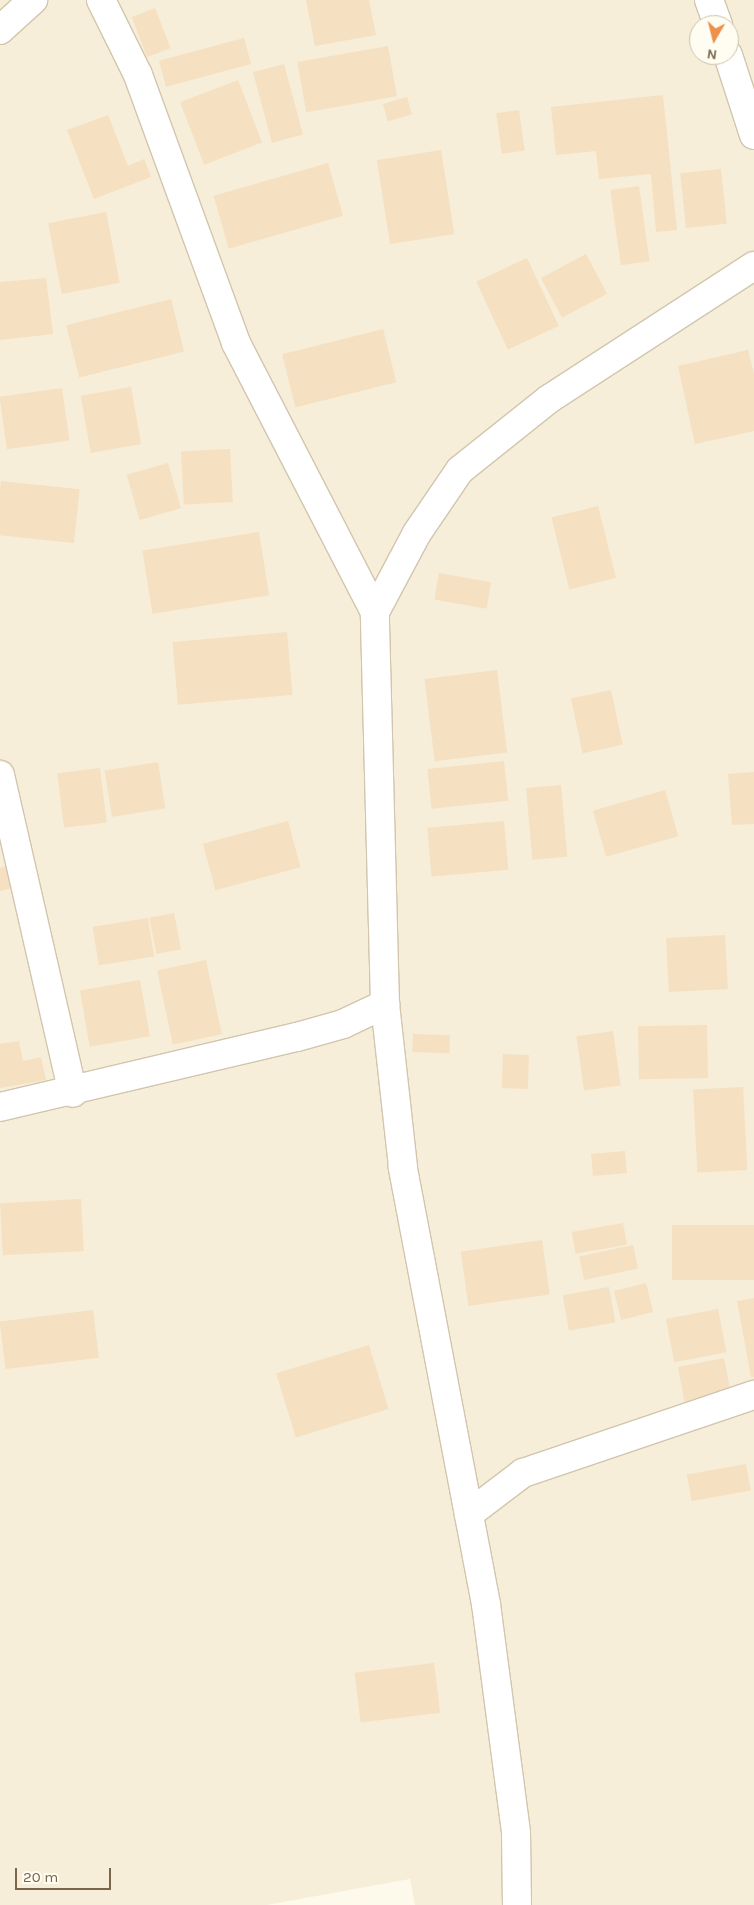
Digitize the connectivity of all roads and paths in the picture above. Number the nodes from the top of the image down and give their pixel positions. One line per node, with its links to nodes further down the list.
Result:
1 (33, 0): 5 (street)
2 (101, 0): 9 (street)
3 (709, 0): 4 (street)
4 (714, 15)
5 (0, 30)
6 (731, 65): 7 (street)
7 (754, 135)
8 (754, 266): 9 (street)
9 (375, 612): 11 (street)
10 (0, 774): 12 (street)
11 (385, 1004): 12 (street); 15 (street)
12 (73, 1093): 13 (street)
13 (0, 1108)
14 (754, 1395): 15 (street)
15 (469, 1514): 16 (street)
16 (517, 1905)

